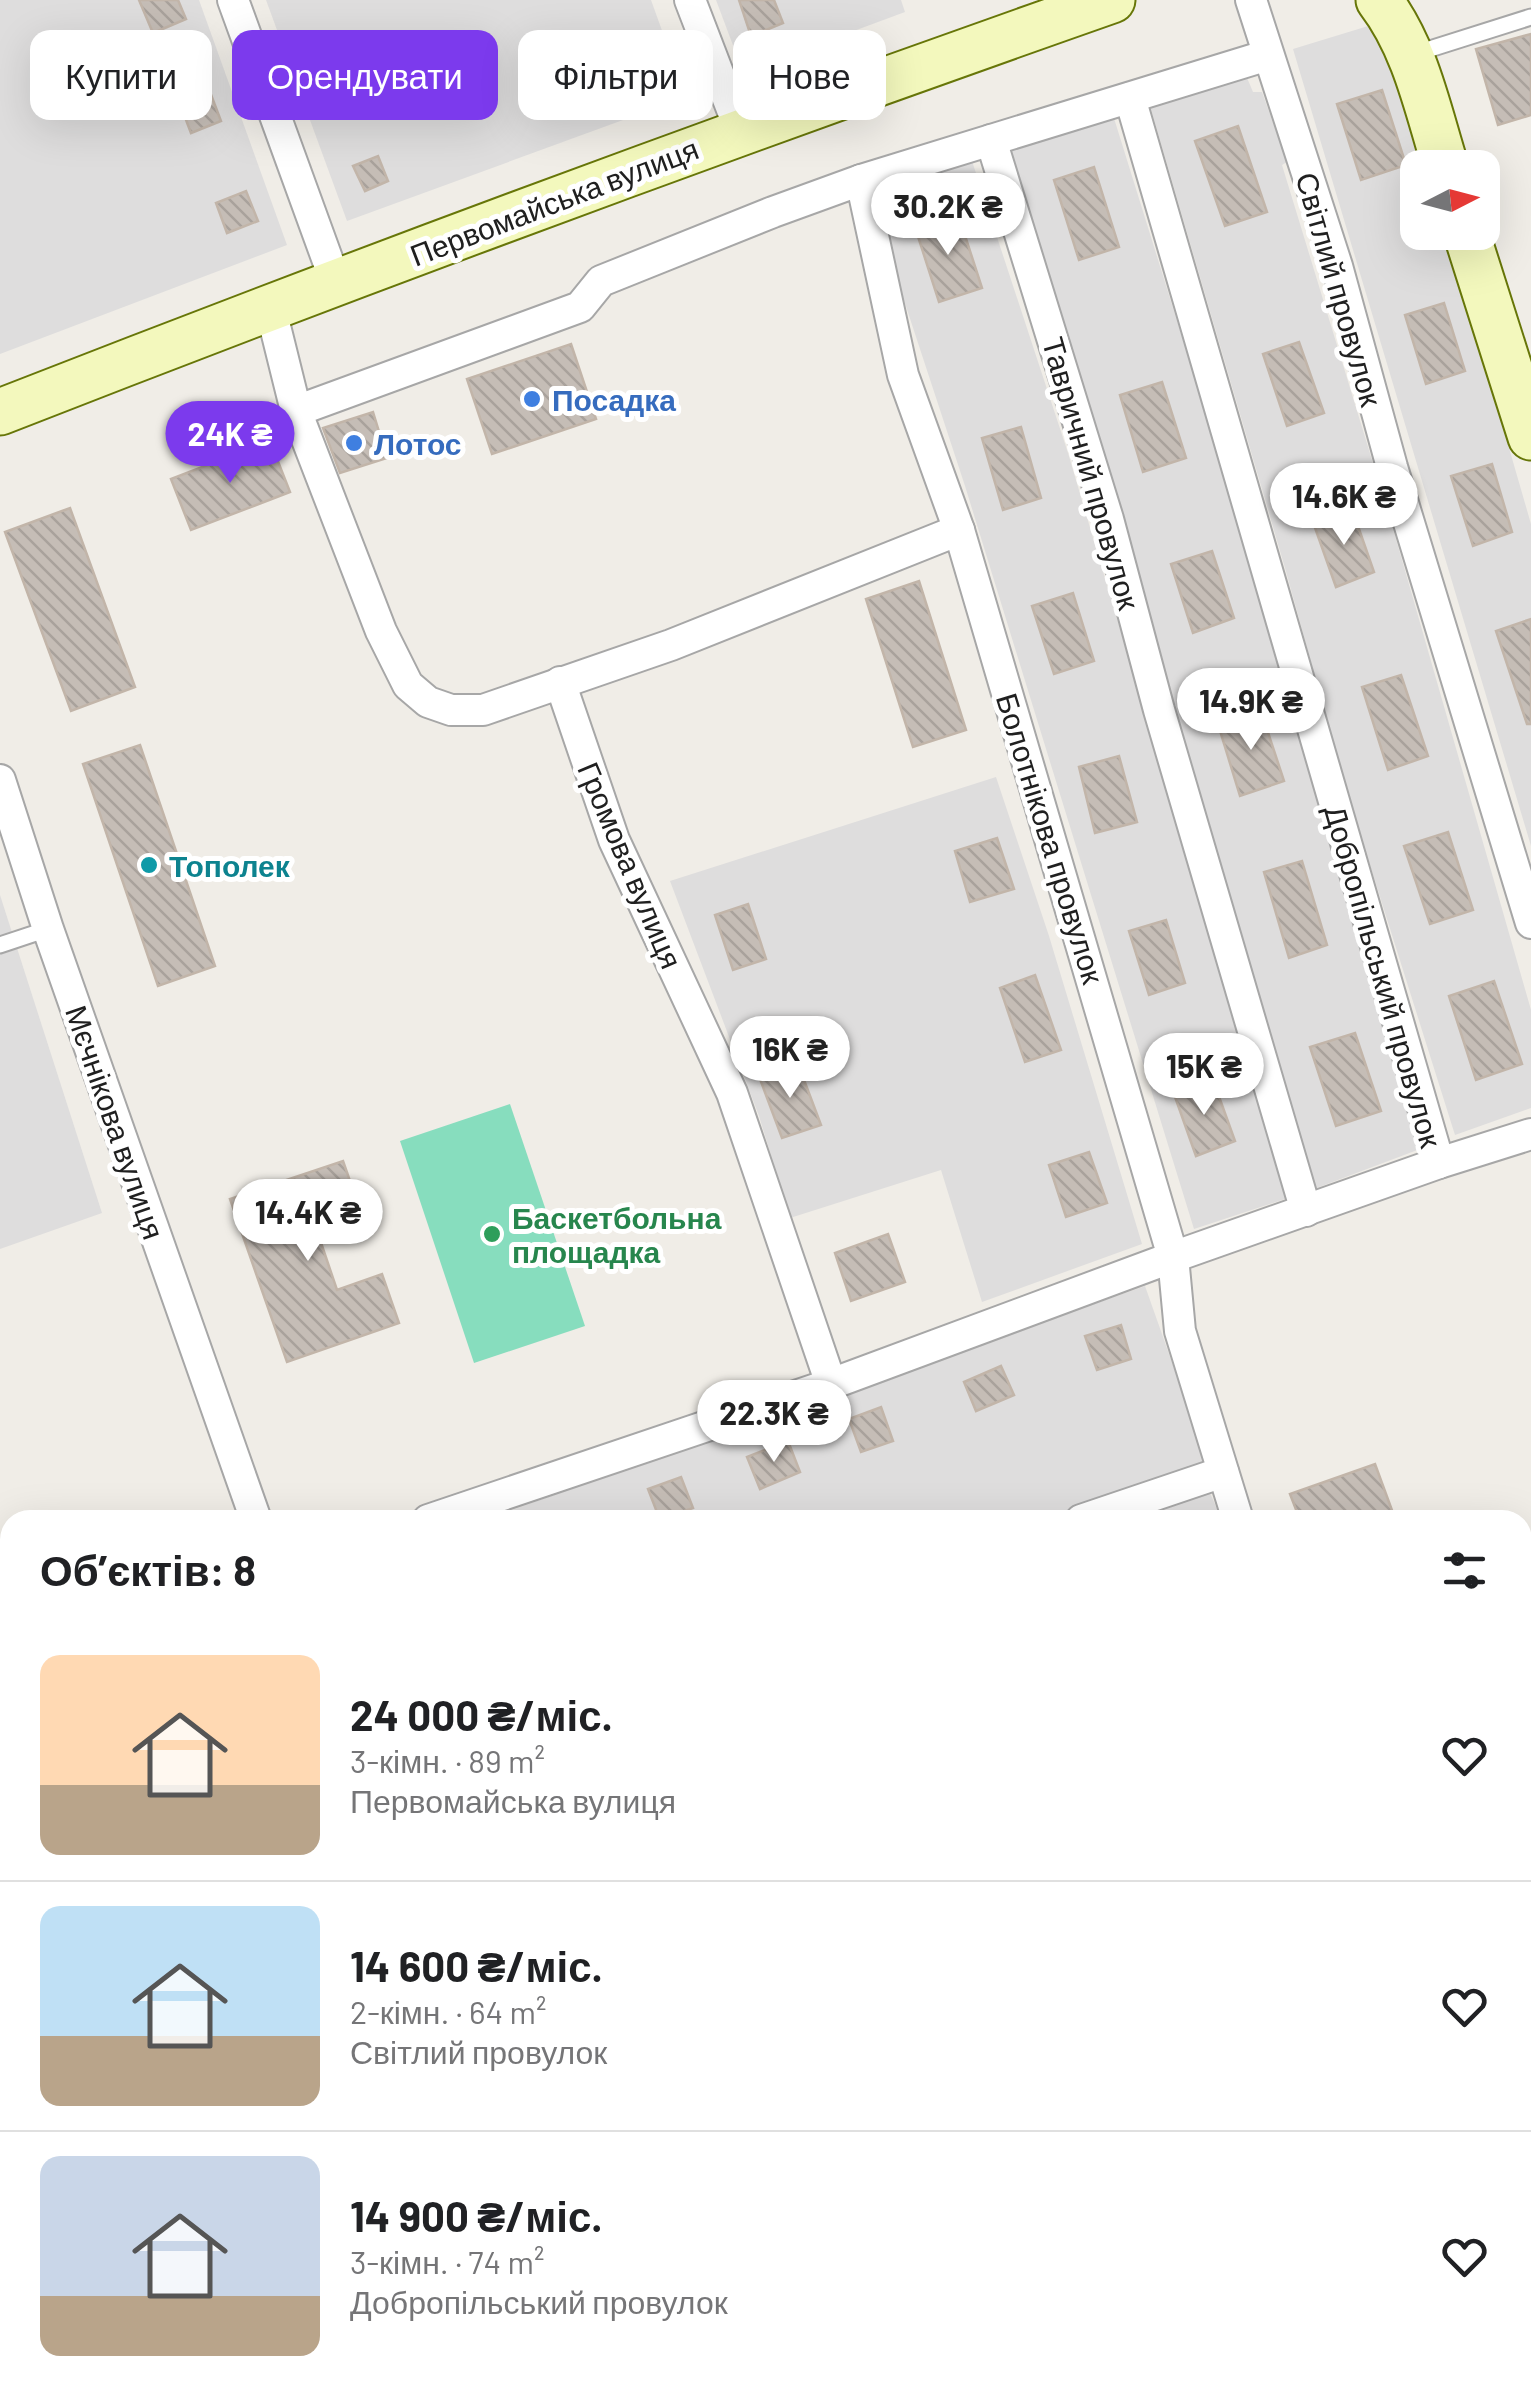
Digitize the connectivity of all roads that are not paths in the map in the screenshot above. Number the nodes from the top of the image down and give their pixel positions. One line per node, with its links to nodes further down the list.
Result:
1 (233, 0): 15 (street)
2 (690, 0): 10 (street)
3 (1112, 0): 10 (main road, Первомайська вулиця)
4 (1251, 0): 7 (street, Світлий провулок)
5 (1379, 0): 8 (main road)
6 (1531, 17): 8 (lane)
7 (1268, 55): 9 (street); 23 (street, Світлий провулок)
8 (1410, 56): 12 (main road)
9 (1130, 98): 11 (street); 27 (street, Добропільський провулок)
10 (740, 130): 15 (main road, Первомайська вулиця)
11 (991, 140): 13 (street); 28 (street, Тавричний провулок)
12 (1440, 150)
13 (861, 180): 17 (street); 20 (street, Болотнікова провулок)
14 (1472, 250): 19 (main road)
15 (336, 283): 16 (main road, Первомайська вулиця)
16 (270, 306): 17 (street); 18 (main road, Первомайська вулиця)
17 (296, 411): 21 (street)
18 (0, 412)
19 (1531, 437)
20 (959, 530): 21 (street); 29 (street, Болотнікова провулок)
21 (560, 682): 30 (street, Громова вулиця)
22 (0, 780): 24 (street, Мєчнікова вулиця)
23 (1531, 923)
24 (48, 929): 25 (lane); 32 (street, Мєчнікова вулиця)
25 (0, 945)
26 (1531, 1134): 27 (street)
27 (1439, 1163): 28 (street)
28 (1306, 1211): 29 (street)
29 (1173, 1257): 30 (street); 31 (street, Болотнікова провулок)
30 (832, 1384): 33 (street)
31 (1223, 1472): 34 (street); 35 (street, Болотнікова провулок)
32 (252, 1510)
33 (458, 1510)
34 (1111, 1510)
35 (1235, 1510)

